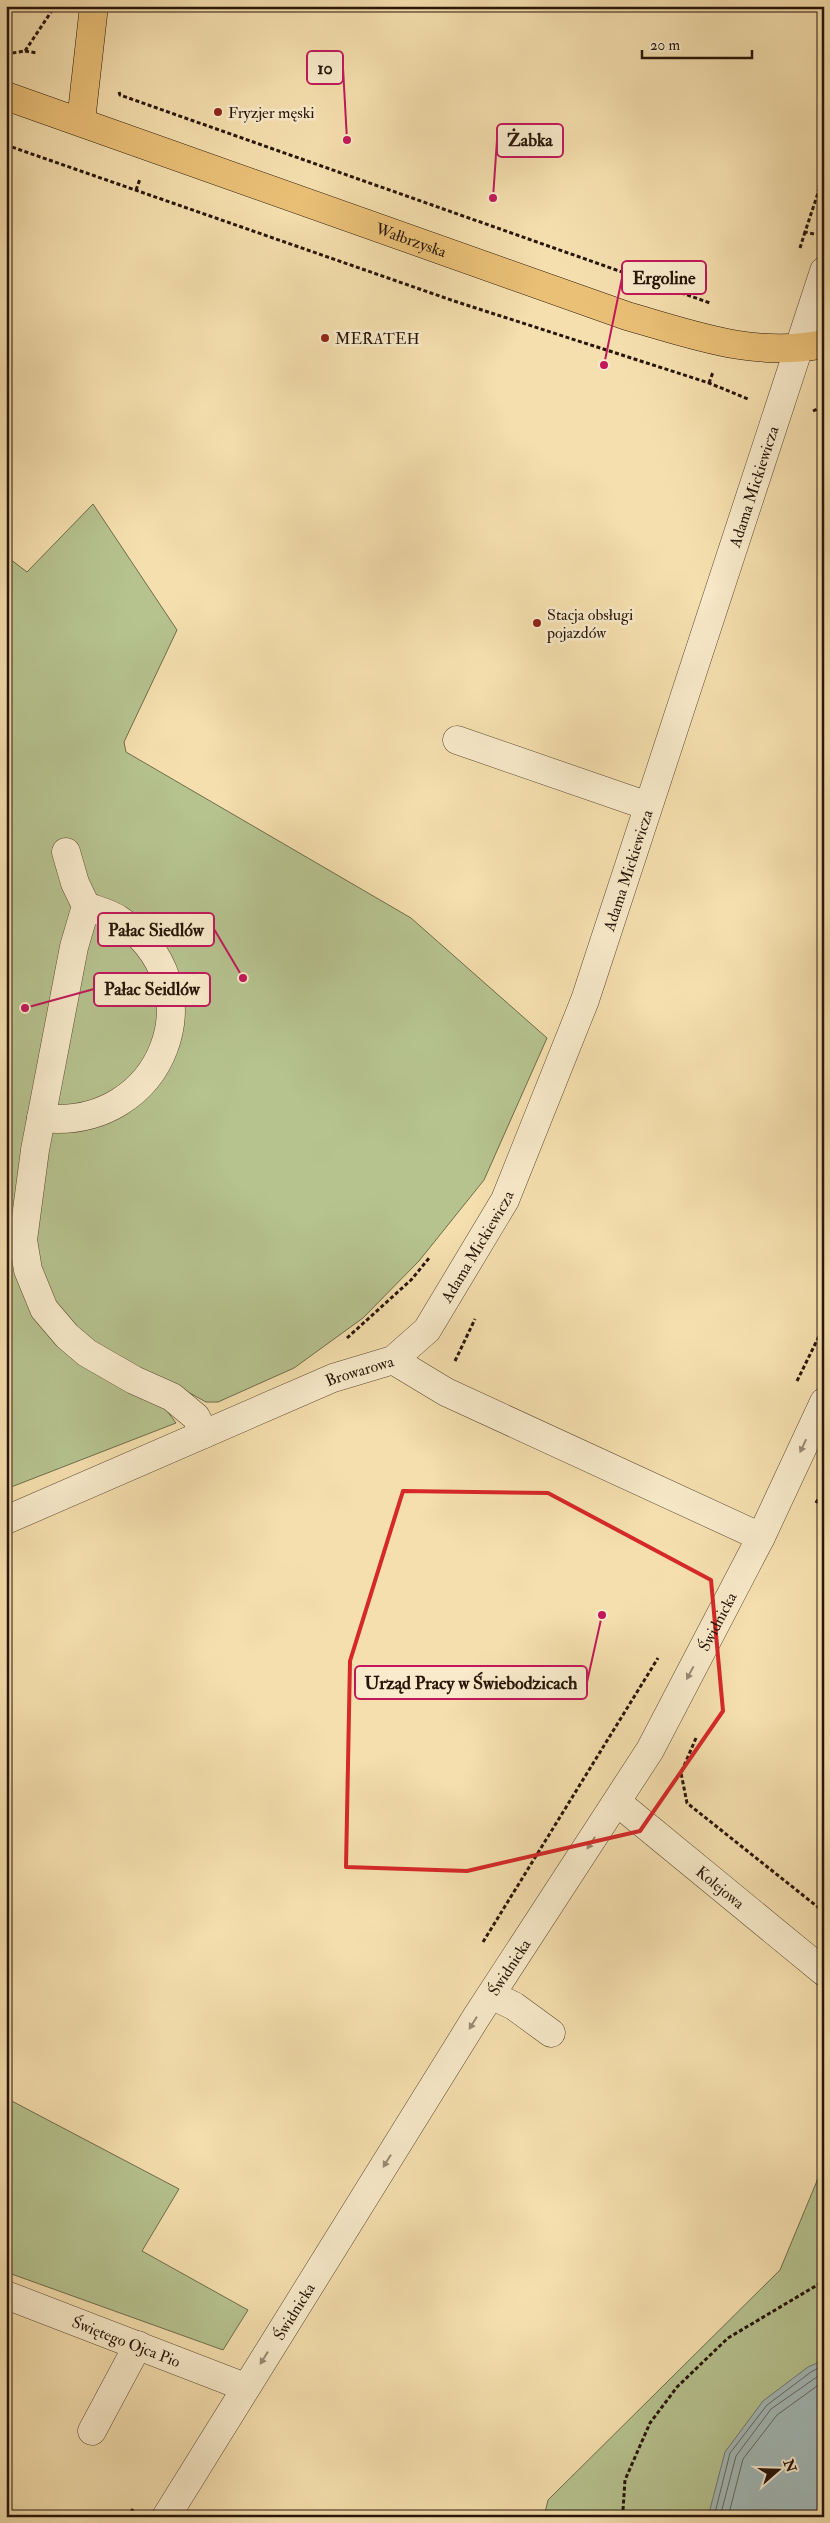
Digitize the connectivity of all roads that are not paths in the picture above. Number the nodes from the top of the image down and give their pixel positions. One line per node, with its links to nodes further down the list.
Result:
1 (94, 6): 3 (main road)
2 (6, 96): 3 (main road, Wałbrzyska)
3 (81, 121): 6 (main road, Wałbrzyska)
4 (824, 271): 6 (street, Adama Mickiewicza)
5 (824, 344): 6 (main road, Wałbrzyska)
6 (798, 349): 8 (street, Adama Mickiewicza)
7 (456, 740): 8 (street)
8 (648, 806): 12 (street, Adama Mickiewicza)
9 (66, 852): 10 (street)
10 (86, 906): 11 (street); 11 (street)
11 (41, 1118): 14 (street)
12 (392, 1360): 14 (street, Browarowa); 16 (street, Browarowa)
13 (824, 1402): 16 (street, Świdnicka, one-way to 16)
14 (204, 1434): 15 (street, Browarowa)
15 (6, 1520)
16 (761, 1536): 17 (street, Świdnicka, one-way to 17)
17 (618, 1802): 18 (street, Kolejowa); 19 (street, Świdnicka, one-way to 19)
18 (824, 1972)
19 (491, 1996): 20 (street); 23 (street, Świdnicka, one-way to 23)
20 (551, 2033)
21 (6, 2295): 22 (street, Świętego Ojca Pio)
22 (138, 2345): 23 (street, Świętego Ojca Pio); 24 (street)
23 (246, 2387): 25 (street, Świdnicka)
24 (92, 2431)
25 (166, 2517)

